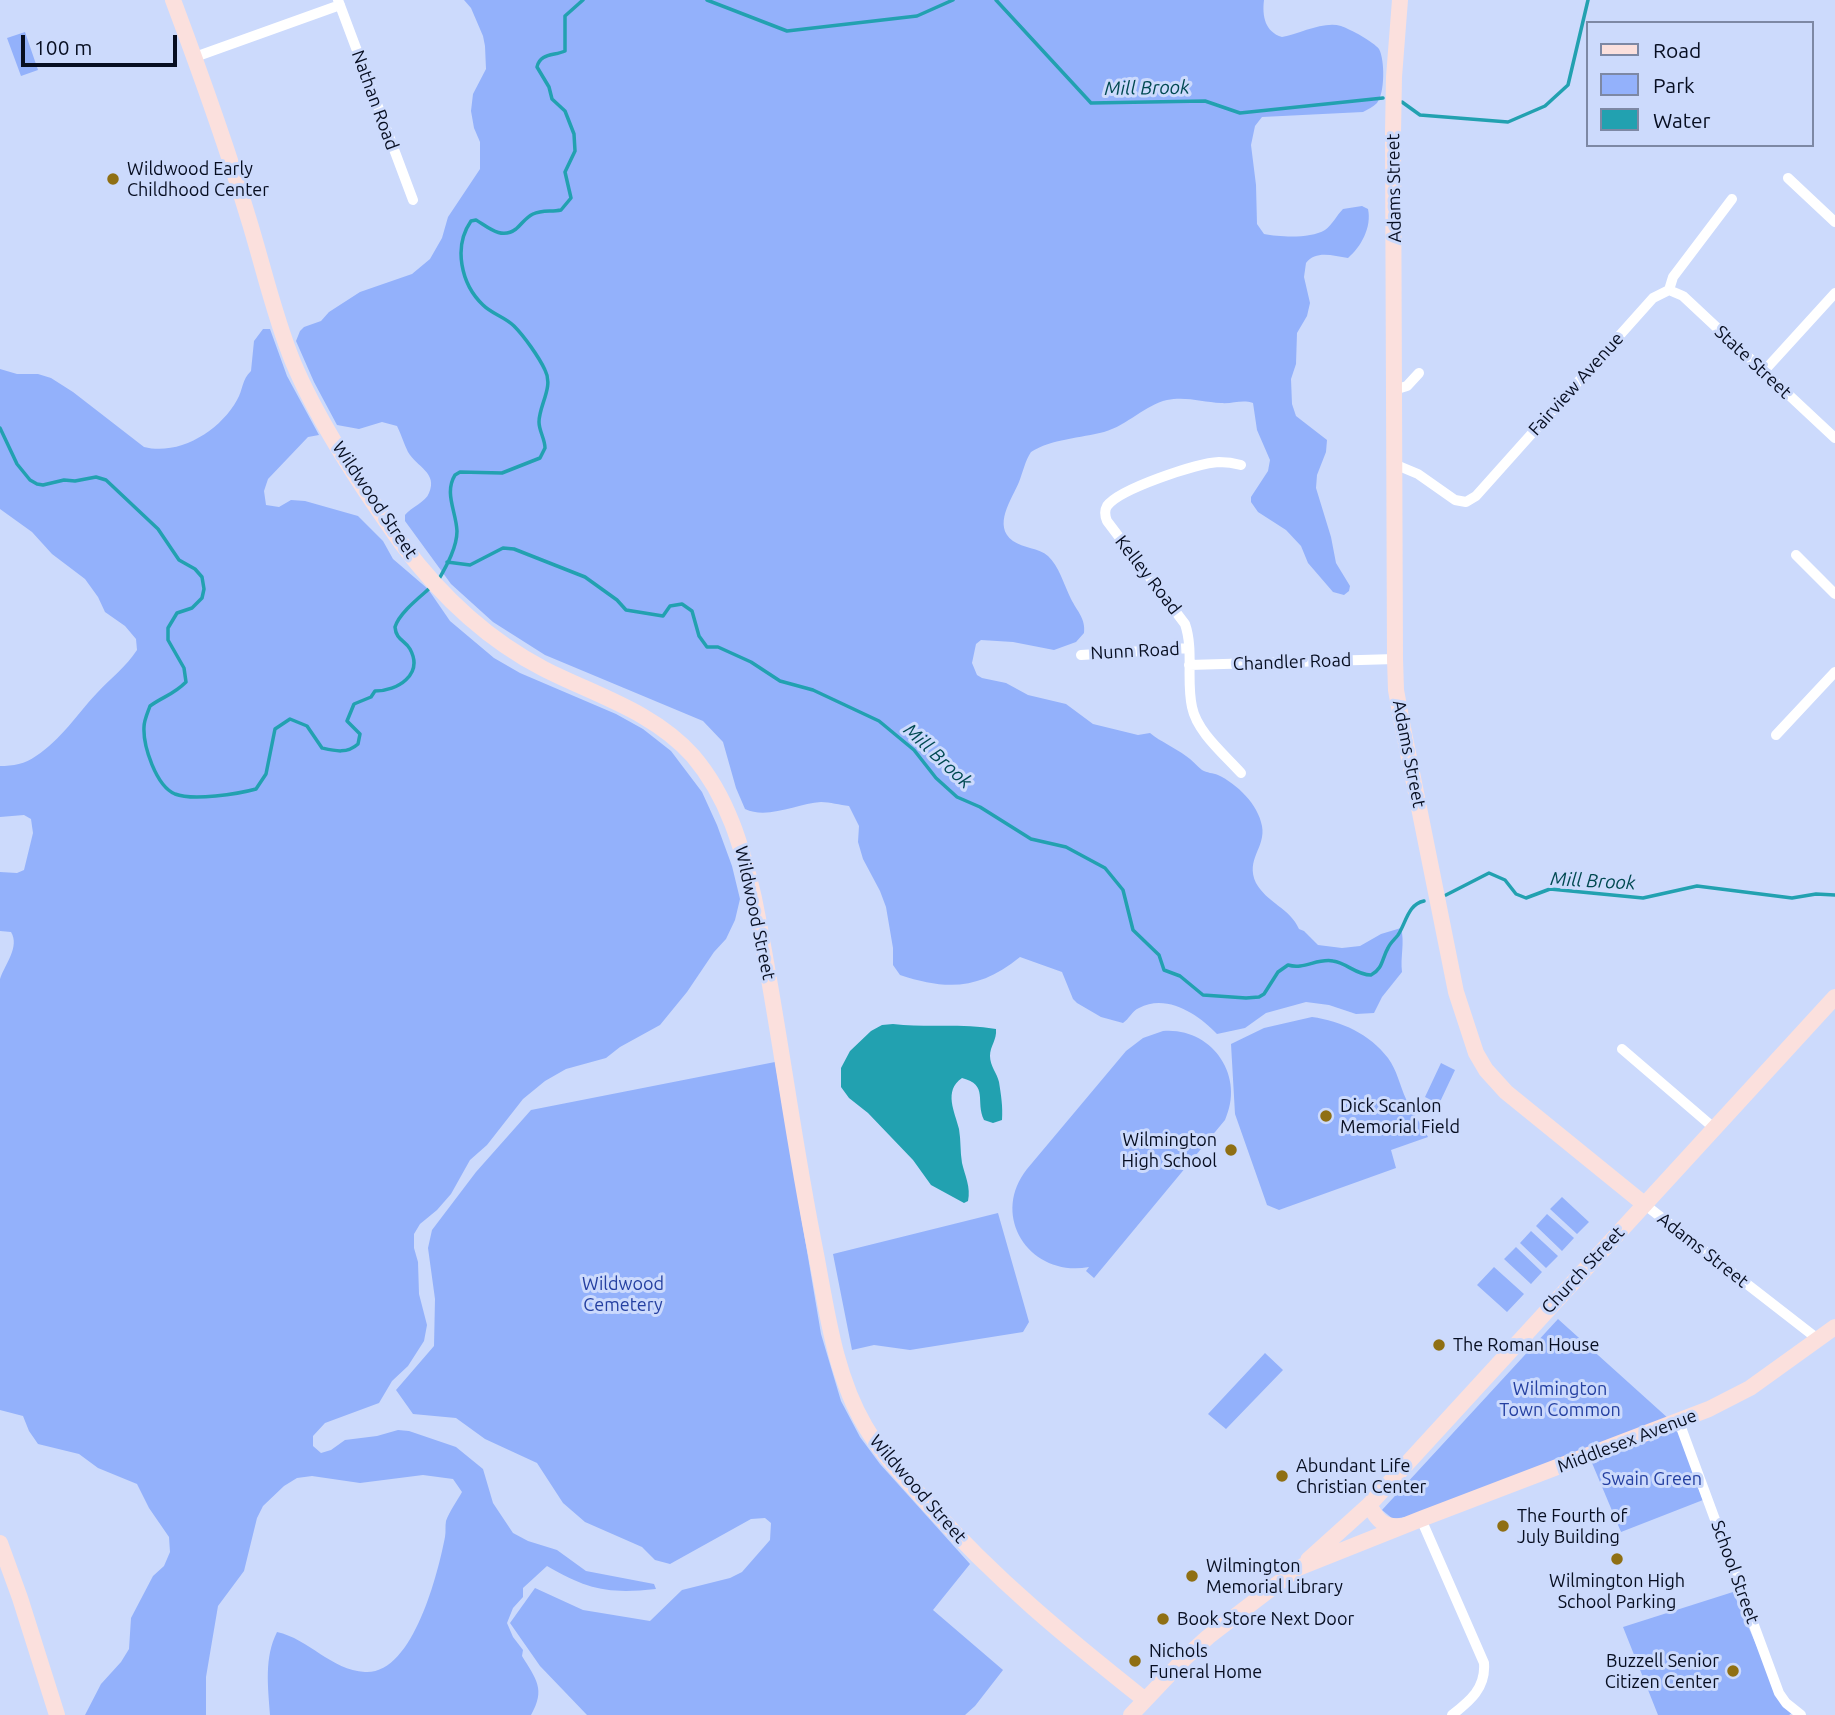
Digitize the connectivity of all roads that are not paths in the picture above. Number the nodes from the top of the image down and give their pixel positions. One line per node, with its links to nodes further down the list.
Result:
1 (173, 0): 4 (street, Wildwood Street)
2 (1400, 0): 13 (street, Adams Street)
3 (339, 2): 4 (street); 6 (street, Nathan Road)
4 (195, 57): 38 (street, Wildwood Street)
5 (1788, 178): 8 (street)
6 (413, 200)
7 (1732, 200): 9 (street, Fairview Avenue)
8 (1835, 222)
9 (1669, 290): 11 (street, State Street); 15 (street, Fairview Avenue)
10 (1835, 293): 11 (street)
11 (1763, 371): 14 (street, State Street)
12 (1419, 373): 13 (street)
13 (1394, 390): 15 (street, Adams Street)
14 (1835, 438)
15 (1394, 464): 21 (street, Adams Street)
16 (1241, 465): 19 (street, Kelley Road)
17 (1796, 555): 18 (street)
18 (1835, 594)
19 (1189, 648): 20 (street, Nunn Road); 22 (street, Kelley Road)
20 (1081, 655)
21 (1395, 659): 22 (street, Chandler Road); 29 (street, Adams Street)
22 (1189, 665): 25 (street, Kelley Road)
23 (1835, 672): 24 (street)
24 (1776, 735)
25 (1241, 773)
26 (1835, 997): 28 (street, Church Street)
27 (1622, 1049): 28 (street)
28 (1714, 1128): 29 (street, Church Street)
29 (1644, 1204): 31 (street, Adams Street); 33 (street, Church Street)
30 (1835, 1327): 31 (street, Middlesex Avenue)
31 (1819, 1340): 32 (street, Middlesex Avenue)
32 (1679, 1422): 34 (street, Middlesex Avenue); 42 (street, School Street)
33 (1369, 1505): 35 (street); 37 (street, Church Street)
34 (1421, 1519): 35 (street, Middlesex Avenue); 41 (street)
35 (1404, 1526): 37 (street, Middlesex Avenue)
36 (0, 1543): 39 (street)
37 (1298, 1568): 38 (street, Middlesex Avenue)
38 (1145, 1700): 40 (street, Middlesex Avenue)
39 (57, 1715)
40 (1131, 1715)
41 (1452, 1715)
42 (1801, 1715)

